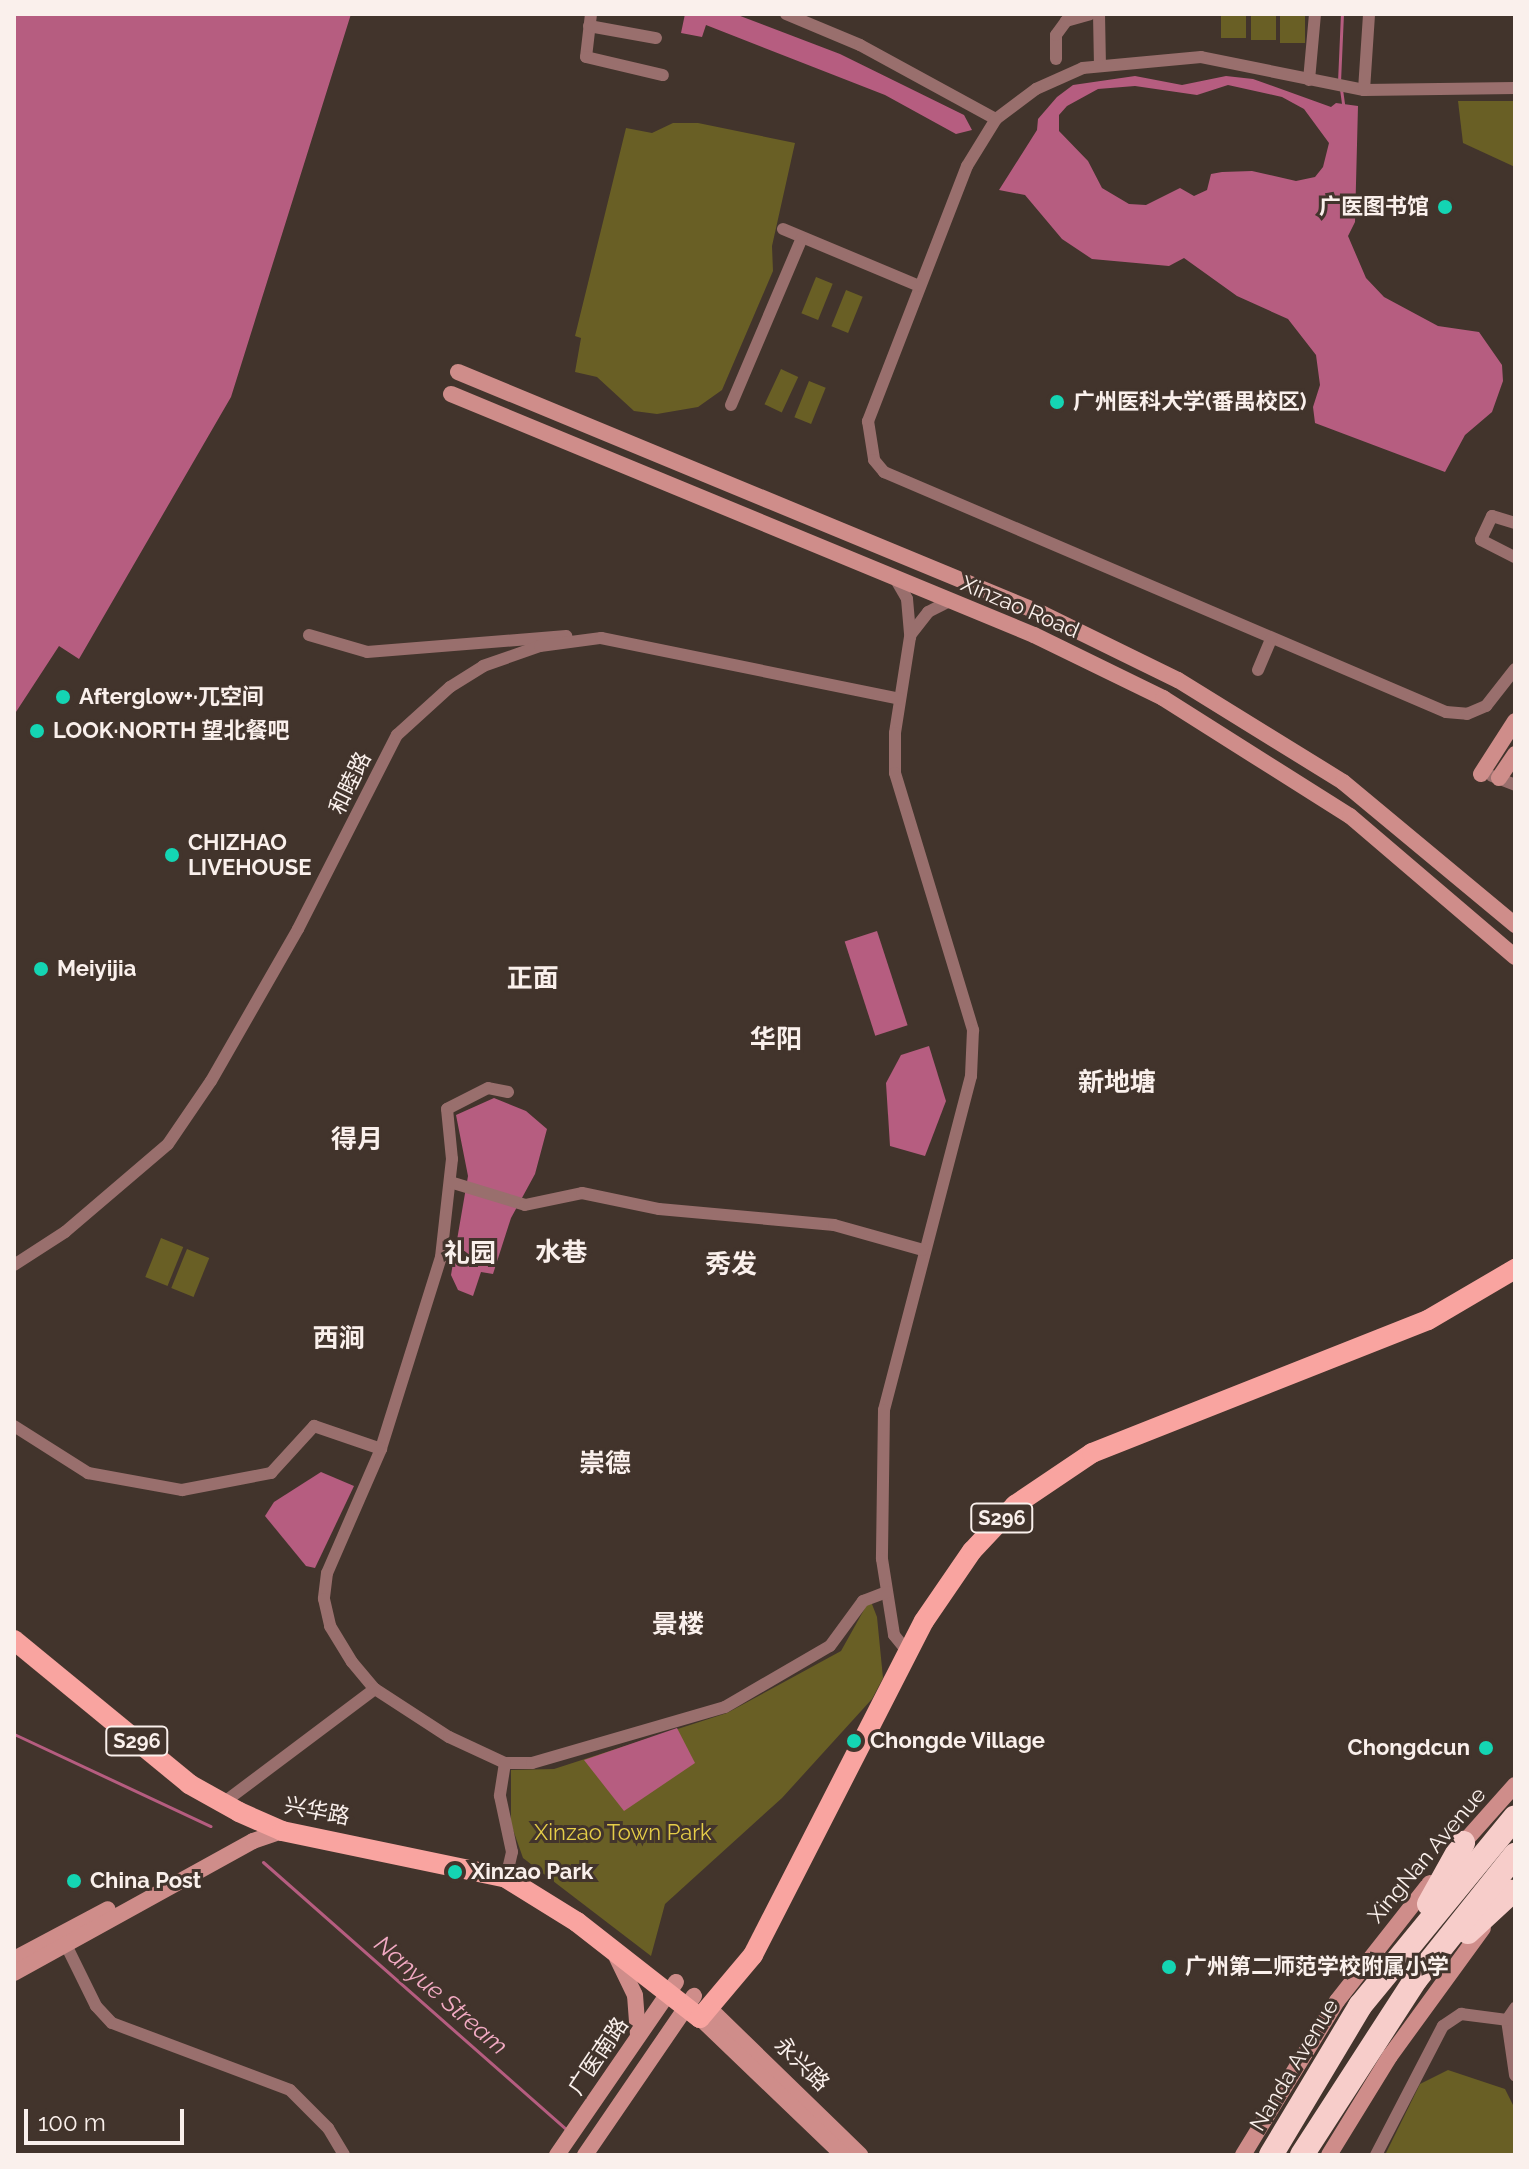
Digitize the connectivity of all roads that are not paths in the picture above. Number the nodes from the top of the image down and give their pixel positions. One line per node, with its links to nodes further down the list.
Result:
1 (786, 14): 14 (street)
2 (1090, 14): 8 (street)
3 (1099, 14): 9 (street)
4 (1315, 14): 11 (street)
5 (1369, 14): 13 (street)
6 (590, 20): 7 (street); 10 (street)
7 (656, 38)
8 (1056, 59)
9 (1100, 65): 11 (street); 14 (street)
10 (663, 75)
11 (1313, 82): 13 (street)
12 (1515, 88): 13 (street)
13 (1364, 90)
14 (996, 119): 17 (street)
15 (783, 229): 16 (street)
16 (802, 238): 17 (street); 20 (street)
17 (919, 286): 28 (street)
18 (458, 372): 36 (main road, Xinzao Road)
19 (451, 394): 23 (main road, Xinzao Road)
20 (731, 405)
21 (1515, 523): 22 (street)
22 (1515, 557)
23 (895, 578): 24 (main road, Xinzao Road); 26 (street)
24 (950, 601): 26 (street); 37 (main road, Xinzao Road)
25 (309, 635): 27 (street)
26 (910, 637): 31 (street)
27 (601, 638): 31 (street, 和睦路); 41 (street, 和睦路)
28 (1271, 639): 29 (street); 30 (street)
29 (1515, 669)
30 (1258, 670)
31 (900, 699): 40 (street)
32 (1515, 721): 34 (main road)
33 (1515, 754): 35 (main road)
34 (1481, 774): 35 (street)
35 (1507, 782)
36 (1515, 925)
37 (1515, 957)
38 (508, 1092): 39 (street)
39 (450, 1182): 40 (street); 44 (street)
40 (923, 1250): 45 (street)
41 (14, 1265)
42 (1515, 1269): 47 (main road, S296)
43 (14, 1426): 44 (street)
44 (381, 1449): 48 (street)
45 (886, 1592): 47 (street); 49 (street)
46 (14, 1640): 51 (main road, S296)
47 (907, 1651): 65 (main road, S296)
48 (375, 1689): 49 (street); 51 (street)
49 (505, 1763): 56 (street)
50 (1515, 1785): 54 (main road, XingNan Avenue)
51 (223, 1803): 53 (main road, S296)
52 (1515, 1817): 60 (highway, Nanda Avenue)
53 (275, 1828): 56 (main road, 兴华路 / S296); 58 (main road); 61 (main road)
54 (1463, 1843): 60 (highway); 74 (main road, XingNan Avenue)
55 (1515, 1855): 63 (highway)
56 (508, 1873): 59 (main road, 兴华路 / S296); 64 (main road, 兴华路 / S296)
57 (1513, 1889): 63 (highway); 77 (main road)
58 (66, 1945): 62 (main road); 69 (street)
59 (610, 1946): 64 (main road, 兴华路 / S296); 67 (main road)
60 (1400, 1954): 75 (highway, Nanda Avenue)
61 (14, 1959)
62 (14, 1973)
63 (1416, 1979): 76 (highway)
64 (673, 1988): 65 (main road, 兴华路 / S296); 67 (main road, 广医南路)
65 (697, 2007): 71 (main road, 广医南路); 72 (main road, 永兴路); 73 (main road, 永兴路)
66 (1511, 2014): 68 (street); 78 (street)
67 (638, 2035): 70 (main road, 广医南路)
68 (1515, 2075)
69 (344, 2155)
70 (557, 2155)
71 (585, 2155)
72 (843, 2155)
73 (860, 2155)
74 (1243, 2155)
75 (1271, 2155)
76 (1302, 2155)
77 (1329, 2155)
78 (1376, 2155)

